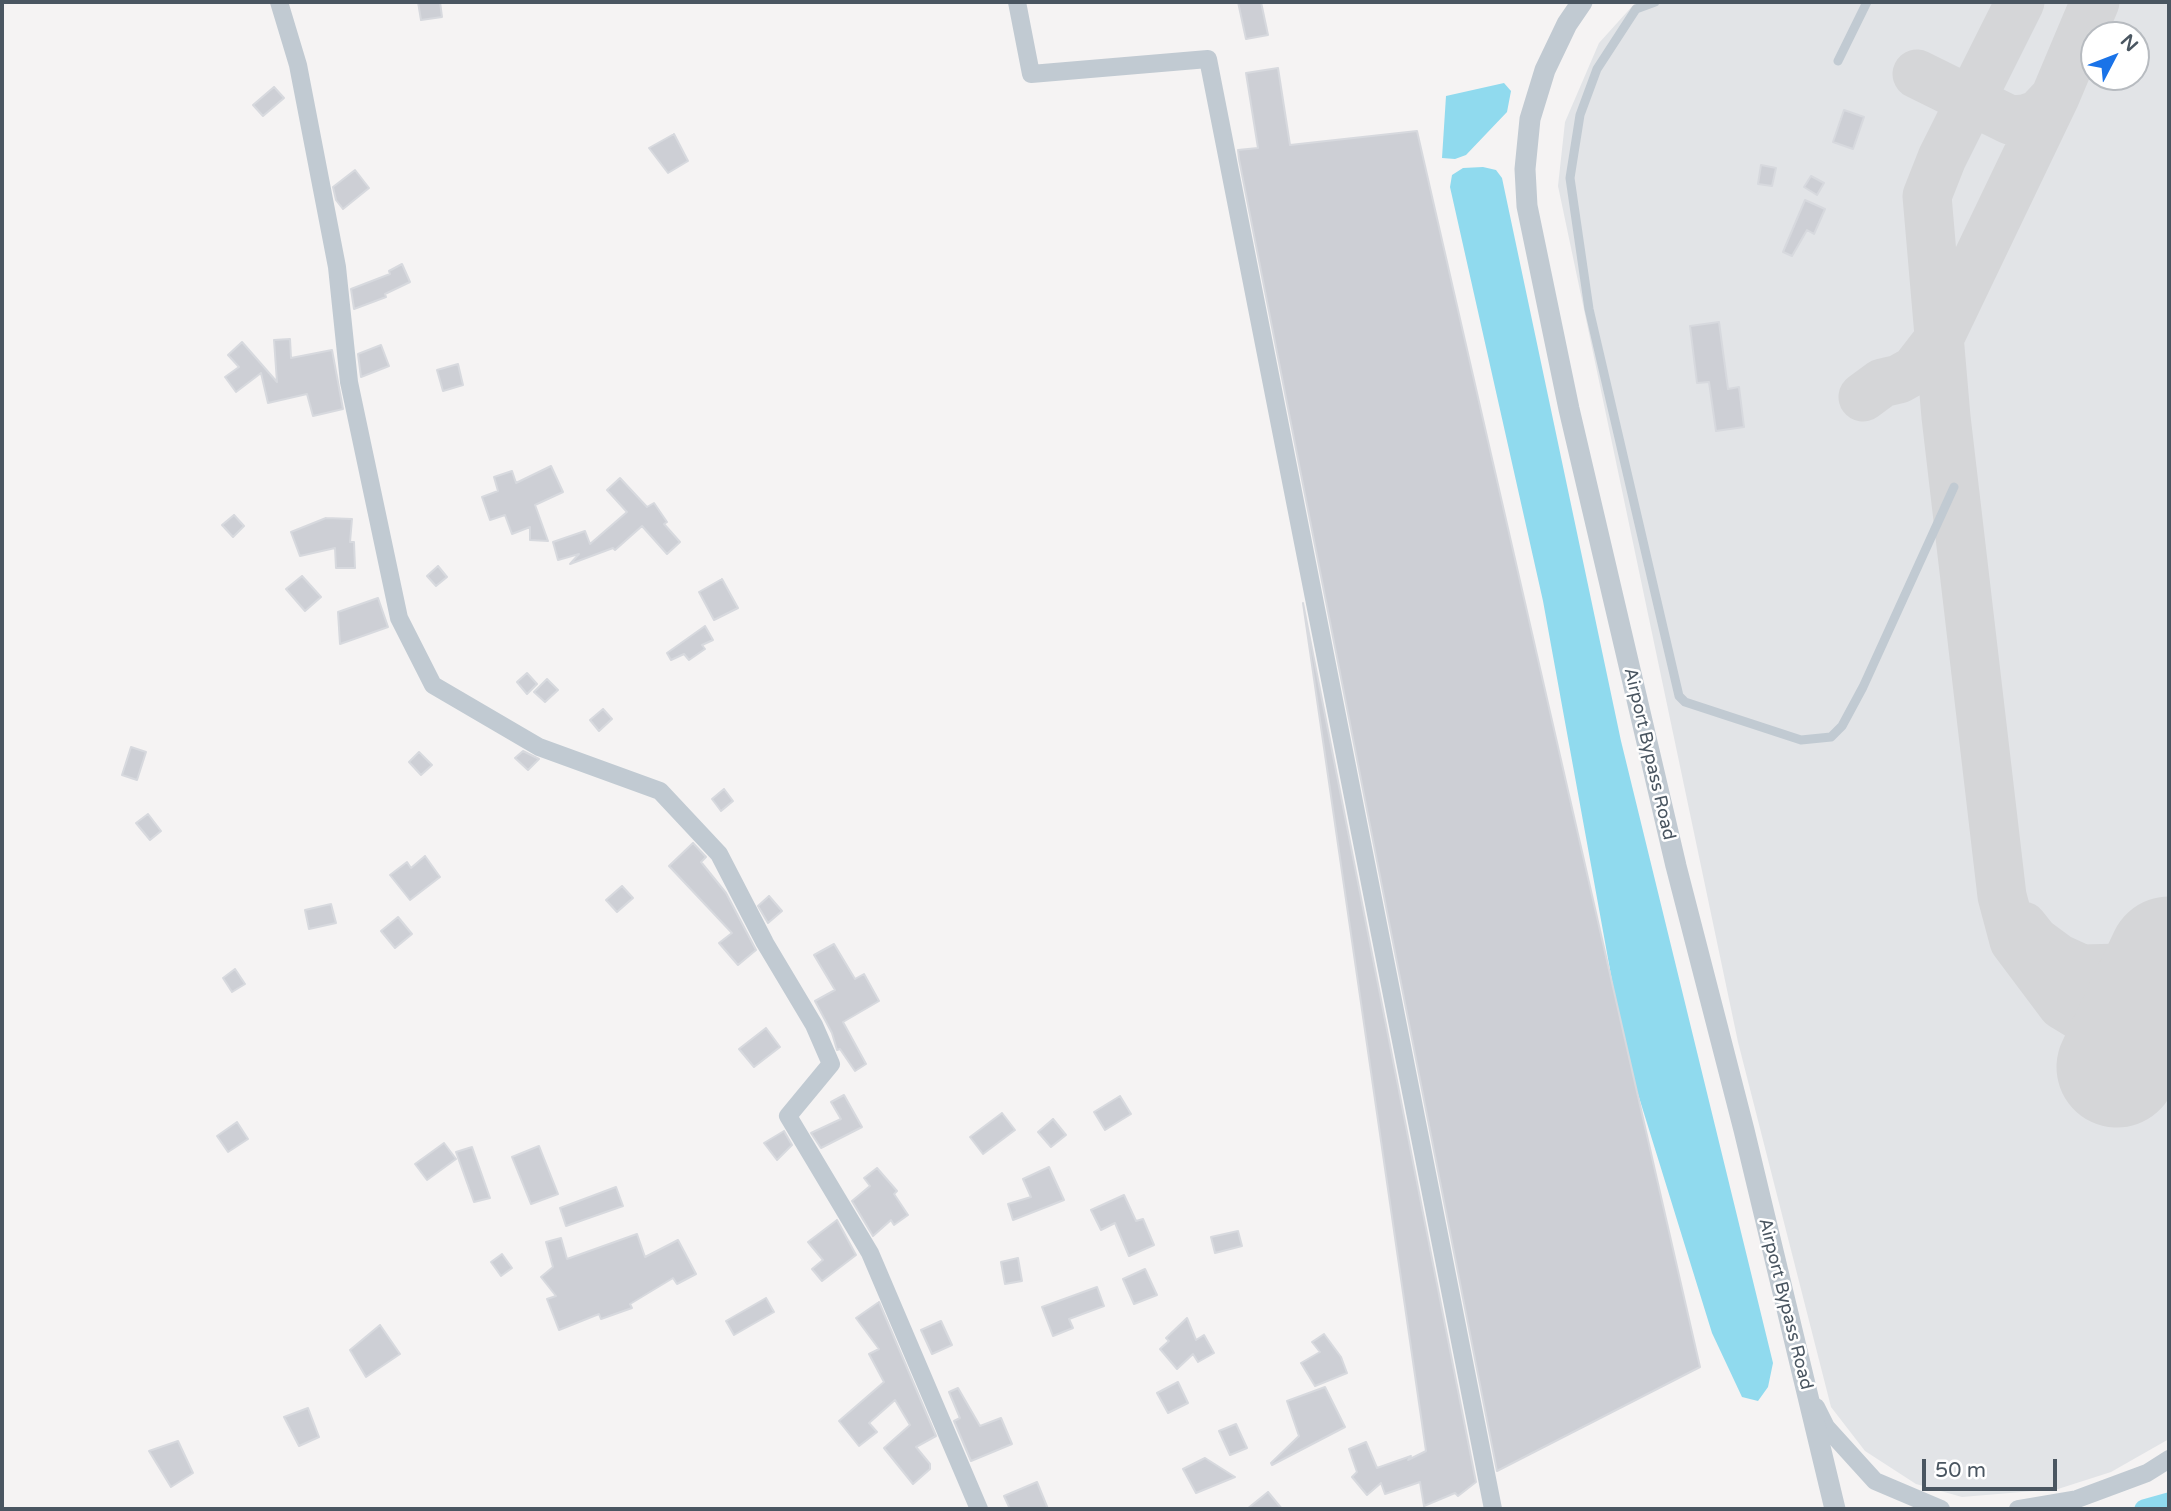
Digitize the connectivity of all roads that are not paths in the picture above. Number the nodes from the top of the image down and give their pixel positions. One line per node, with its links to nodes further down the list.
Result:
1 (279, 2): 10 (street)
2 (1017, 2): 11 (street)
3 (1582, 2): 8 (street, Airport Bypass Road)
4 (1655, 2): 7 (lane)
5 (1867, 2): 6 (lane)
6 (1838, 61)
7 (1954, 487)
8 (1806, 1388): 12 (street, Airport Bypass Road); 13 (street)
9 (2169, 1459): 14 (street)
10 (979, 1509)
11 (1493, 1509)
12 (1835, 1509)
13 (1941, 1509)
14 (2018, 1509)

